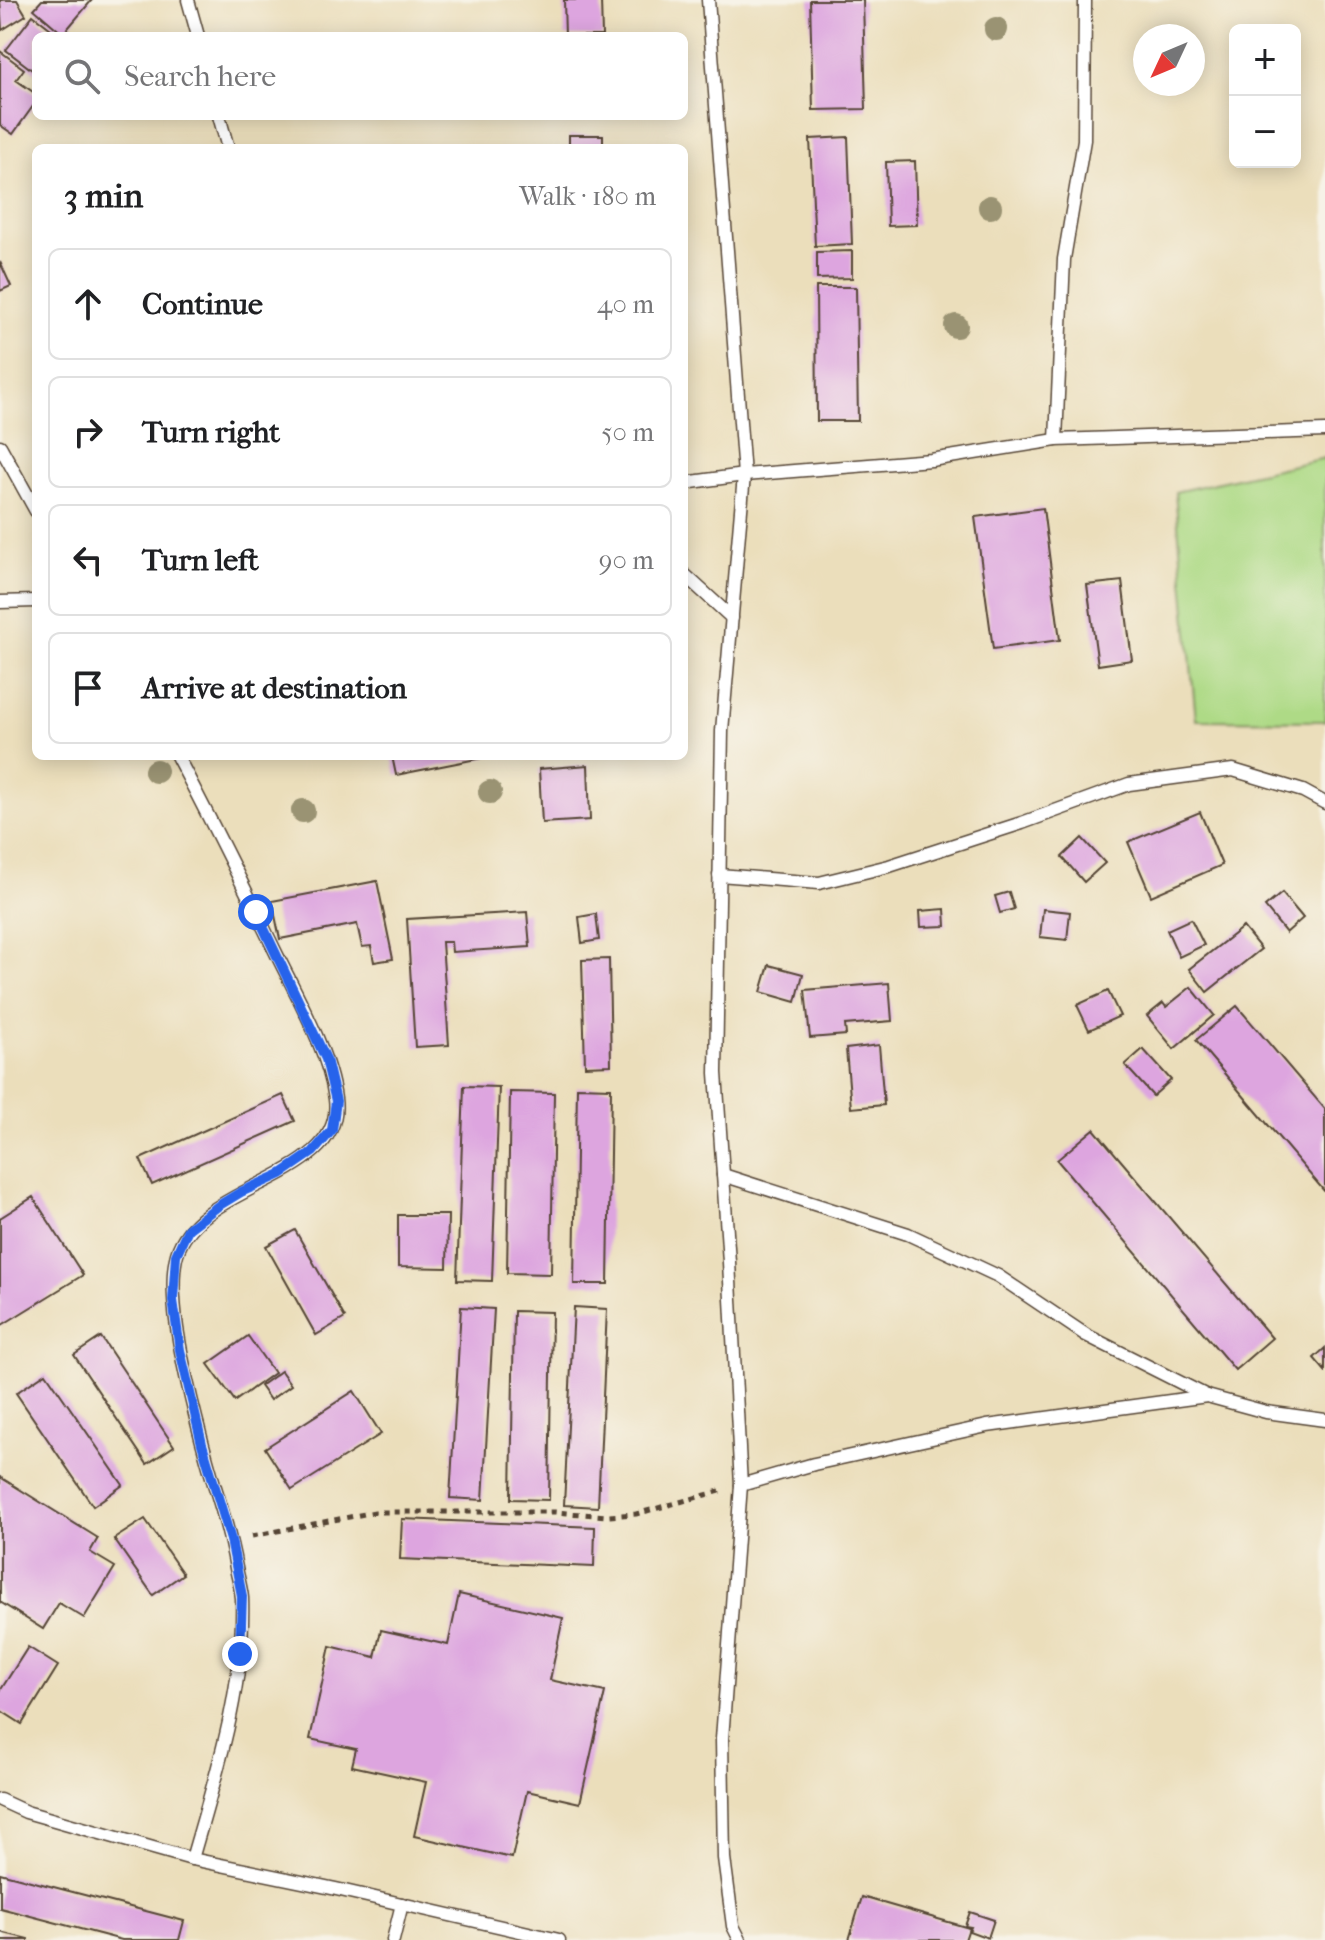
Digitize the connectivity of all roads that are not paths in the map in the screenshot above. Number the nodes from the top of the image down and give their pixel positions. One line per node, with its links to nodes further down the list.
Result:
1 (188, 0): 4 (lane)
2 (708, 0): 10 (lane)
3 (1085, 0): 8 (lane)
4 (197, 32)
5 (220, 120): 6 (lane)
6 (227, 144)
7 (1325, 431): 8 (lane)
8 (1056, 440): 10 (lane)
9 (0, 446): 12 (lane)
10 (744, 475): 11 (lane); 16 (lane)
11 (688, 482)
12 (32, 504)
13 (688, 578): 16 (lane)
14 (32, 601): 15 (lane)
15 (0, 602)
16 (732, 618): 19 (lane)
17 (179, 760): 25 (lane)
18 (1325, 803): 19 (lane)
19 (719, 875): 20 (lane)
20 (723, 1175): 21 (lane); 23 (lane)
21 (1207, 1396): 22 (lane); 23 (lane)
22 (1325, 1420)
23 (741, 1485): 29 (lane)
24 (0, 1800): 25 (lane)
25 (192, 1859): 26 (lane)
26 (402, 1904): 27 (lane); 28 (lane)
27 (393, 1940)
28 (559, 1940)
29 (740, 1940)

